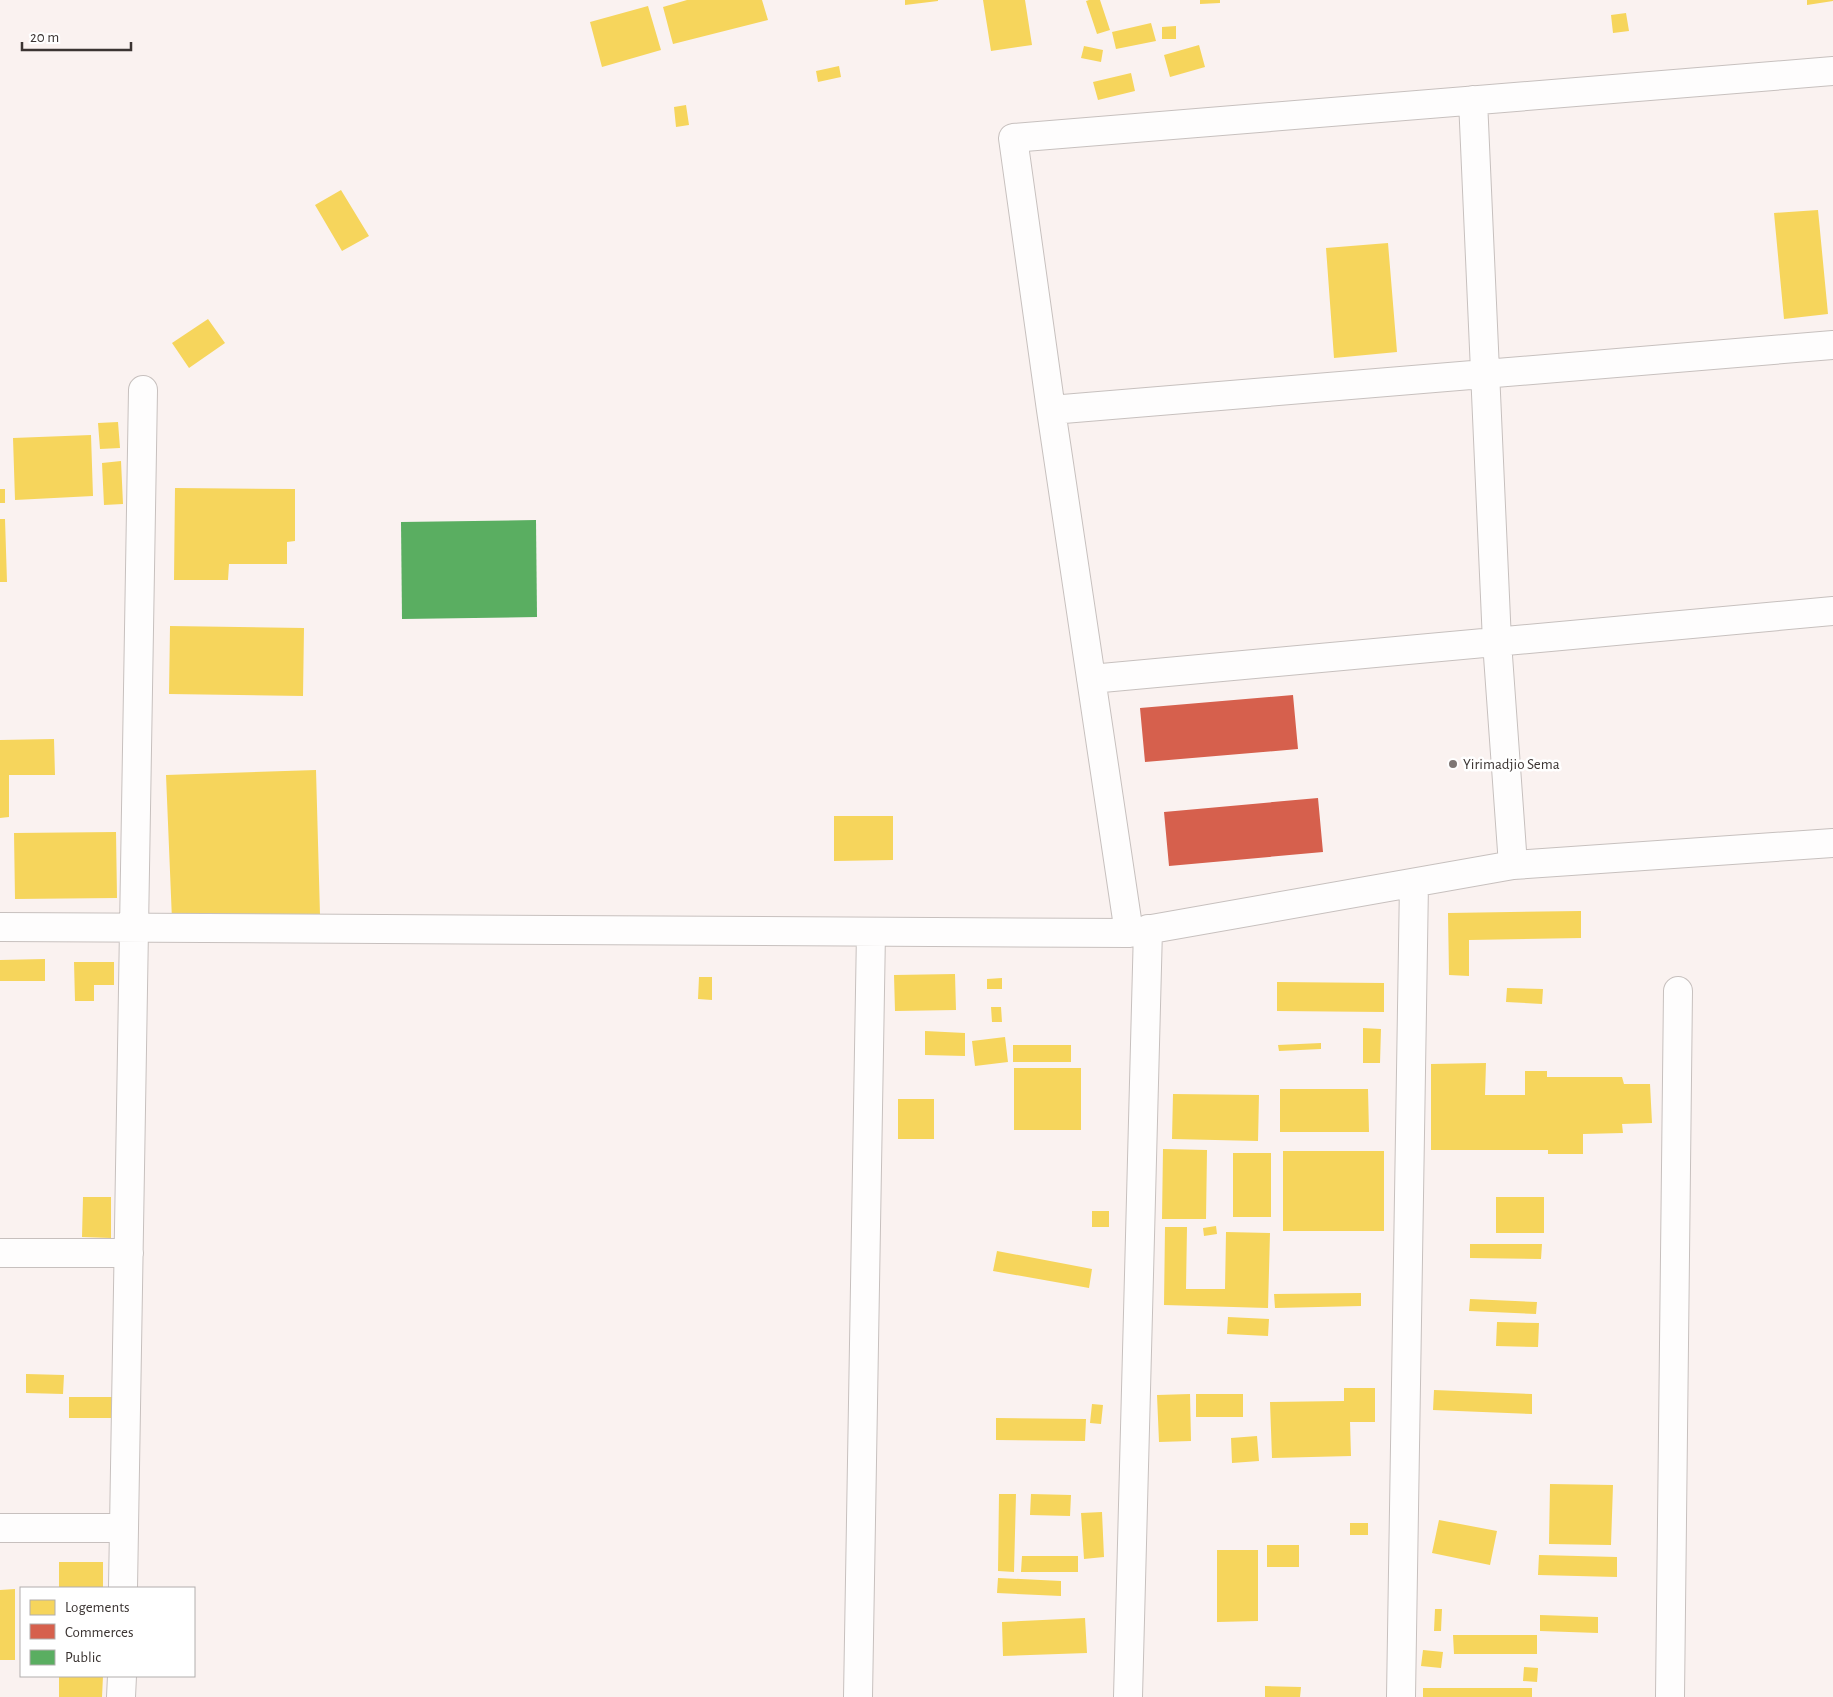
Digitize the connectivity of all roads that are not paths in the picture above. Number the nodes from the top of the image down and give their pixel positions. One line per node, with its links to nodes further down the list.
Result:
1 (1833, 71): 2 (street)
2 (1473, 100): 4 (street); 6 (street)
3 (1833, 344): 4 (street)
4 (1485, 374): 6 (street); 8 (street)
5 (143, 390): 14 (street)
6 (1051, 410): 9 (street)
7 (1833, 611): 8 (street)
8 (1497, 642): 9 (street); 11 (street)
9 (1091, 679): 15 (street)
10 (1833, 843): 11 (street)
11 (1513, 865): 12 (street)
12 (1414, 883): 15 (street); 27 (street)
13 (0, 927): 14 (street)
14 (134, 928): 16 (street); 19 (street)
15 (1139, 931): 16 (street); 26 (street)
16 (871, 932): 25 (street)
17 (1678, 991): 28 (street)
18 (0, 1253): 19 (street)
19 (129, 1253): 21 (street)
20 (0, 1528): 21 (street)
21 (124, 1528): 22 (street)
22 (123, 1587)
23 (122, 1677): 24 (street)
24 (121, 1697)
25 (858, 1697)
26 (1128, 1697)
27 (1401, 1697)
28 (1670, 1697)

